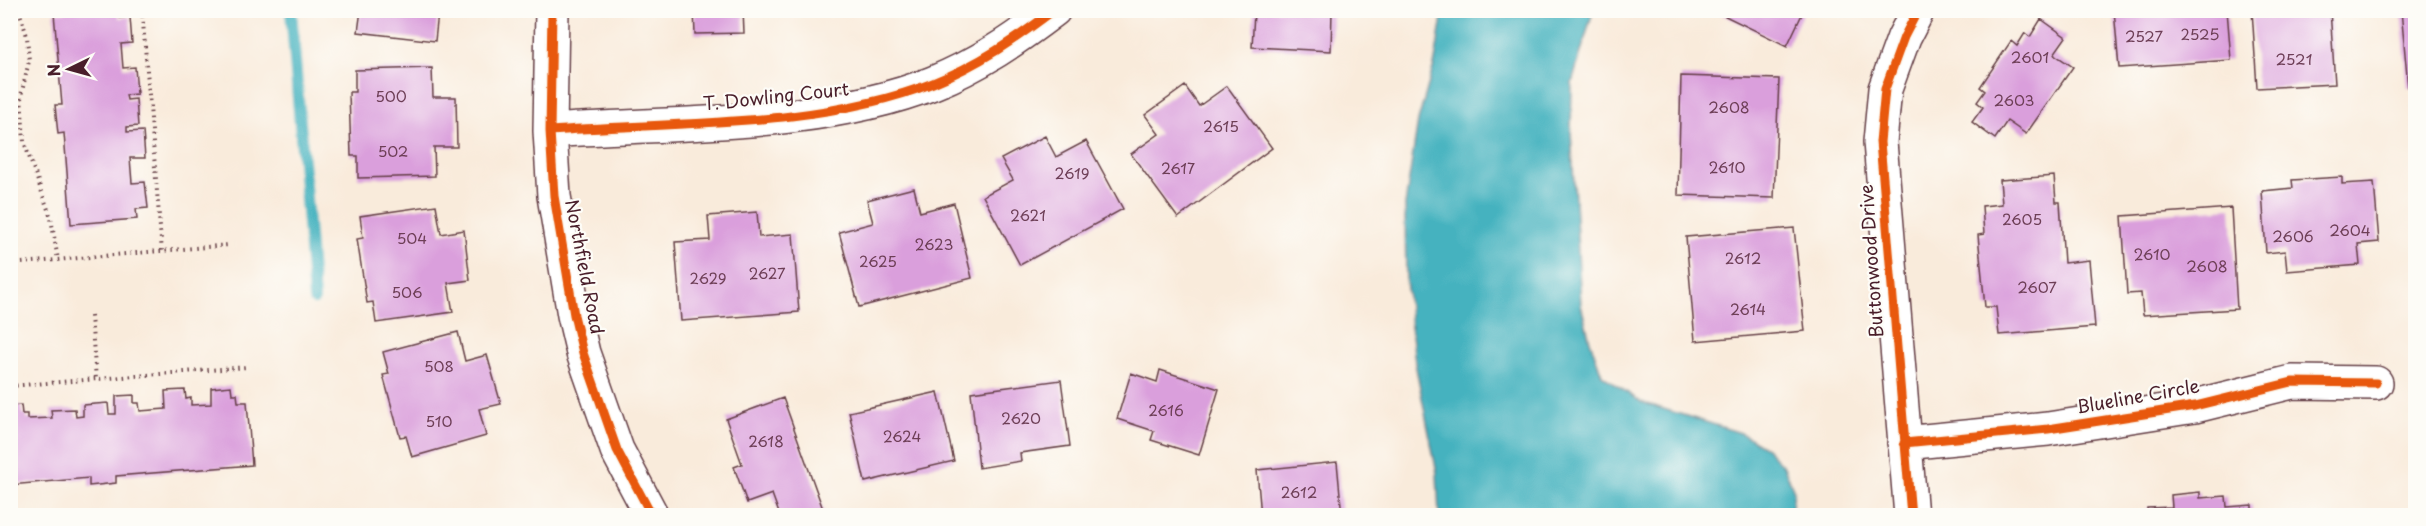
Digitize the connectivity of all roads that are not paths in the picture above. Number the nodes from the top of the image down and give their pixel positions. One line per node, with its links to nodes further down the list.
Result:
1 (552, 10): 4 (street, Northfield Road)
2 (1054, 10): 4 (street, T. Dowling Court)
3 (1918, 10): 6 (street, Buttonwood Drive)
4 (550, 131): 7 (street, Northfield Road)
5 (2376, 383): 6 (street, Blueline Circle)
6 (1904, 442): 8 (street, Buttonwood Drive)
7 (652, 516)
8 (1911, 516)

